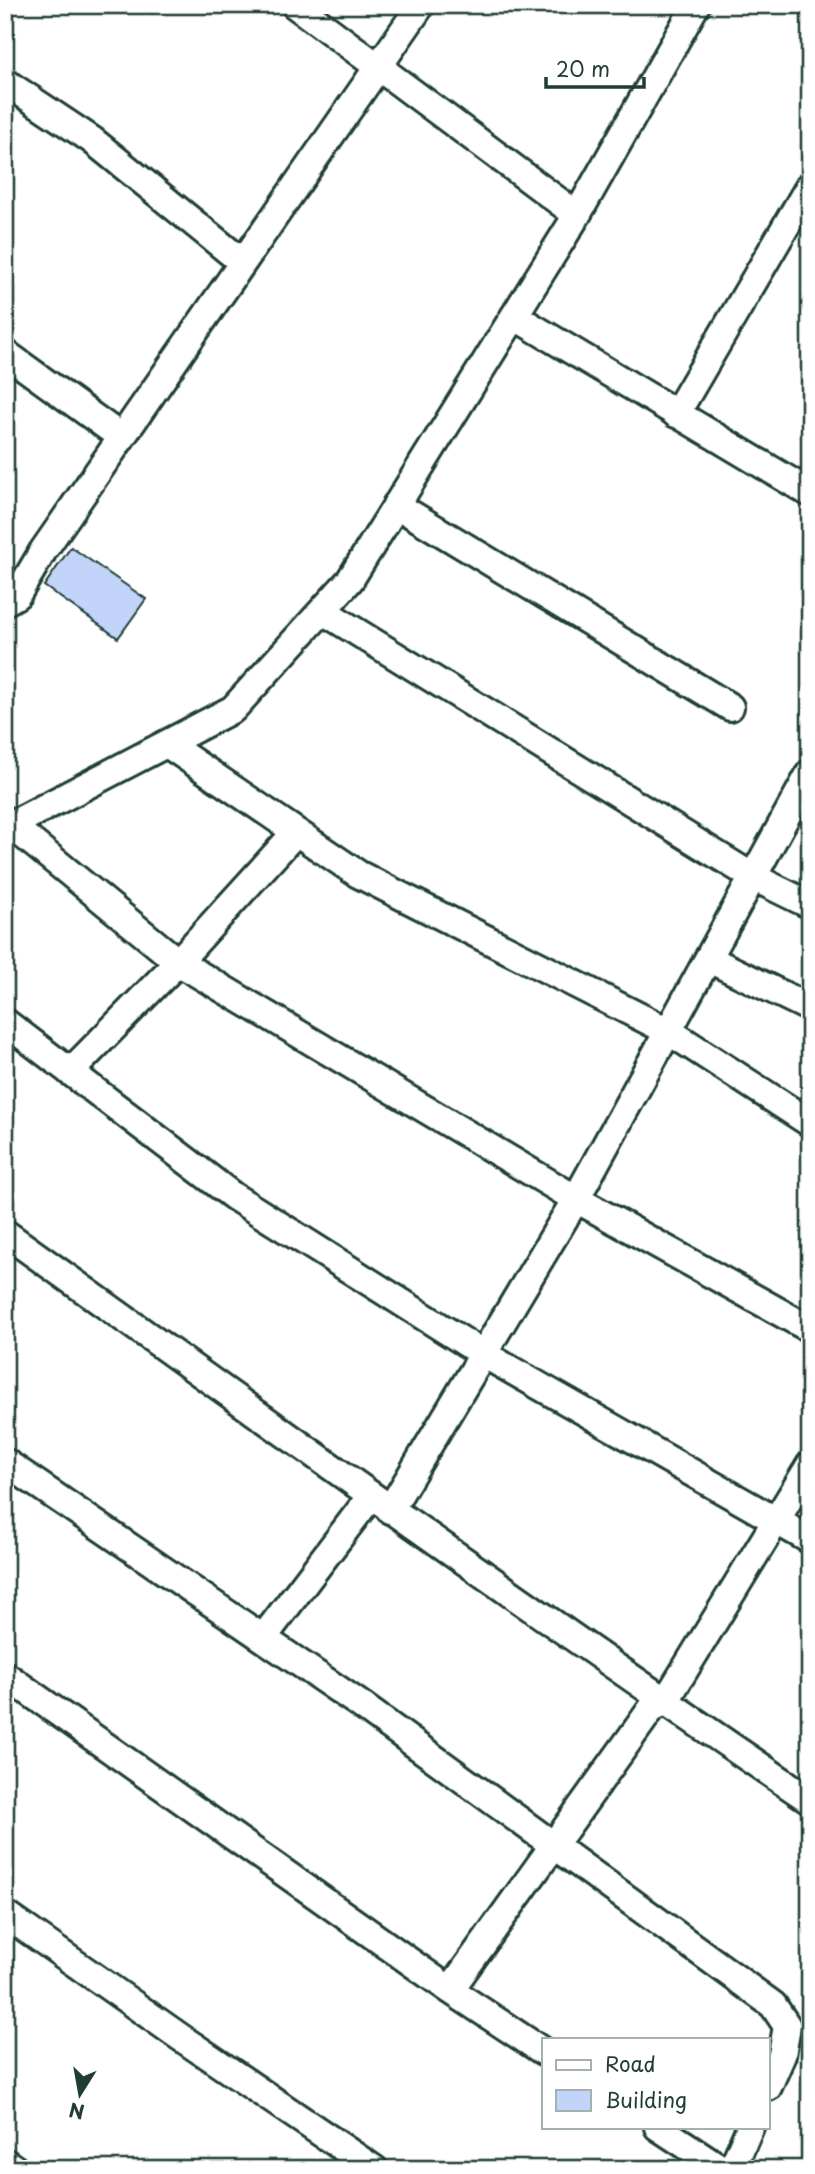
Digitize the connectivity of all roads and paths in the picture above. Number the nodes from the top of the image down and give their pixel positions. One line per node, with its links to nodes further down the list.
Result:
1 (295, 5): 4 (street)
2 (421, 5): 4 (street)
3 (696, 5): 7 (street)
4 (377, 68): 7 (street); 8 (street)
5 (5, 82): 8 (street)
6 (810, 185): 11 (street)
7 (577, 215): 9 (street)
8 (242, 262): 12 (street)
9 (514, 316): 11 (street); 14 (street)
10 (5, 353): 12 (street)
11 (677, 414): 13 (street)
12 (121, 438): 15 (street)
13 (810, 493)
14 (396, 505): 16 (street); 17 (street)
15 (5, 602)
16 (323, 611): 18 (street); 22 (street)
17 (730, 707)
18 (167, 744): 20 (street); 21 (street)
19 (810, 773): 22 (street)
20 (7, 825): 25 (street)
21 (296, 832): 25 (street); 28 (street)
22 (753, 877): 23 (street); 24 (street)
23 (810, 905)
24 (709, 959): 26 (street); 28 (street)
25 (178, 962): 29 (street); 31 (street)
26 (810, 1008)
27 (5, 1022): 29 (street)
28 (670, 1032): 30 (street); 31 (street)
29 (70, 1072): 34 (street)
30 (810, 1123)
31 (576, 1199): 33 (street); 34 (street)
32 (5, 1233): 37 (street)
33 (810, 1329)
34 (485, 1355): 37 (street); 38 (street)
35 (5, 1462): 40 (street)
36 (810, 1465): 38 (street)
37 (381, 1503): 40 (street); 42 (street)
38 (775, 1520): 39 (street); 42 (street)
39 (810, 1540)
40 (263, 1638): 44 (street)
41 (5, 1675): 46 (street)
42 (665, 1702): 43 (street); 44 (street)
43 (810, 1800)
44 (553, 1846): 46 (street); 48 (street)
45 (5, 1914): 53 (street)
46 (450, 1990): 47 (street)
47 (542, 2051)
48 (770, 2082)
49 (660, 2128): 54 (street)
50 (750, 2128): 55 (street)
51 (5, 2162): 52 (street)
52 (15, 2169)
53 (374, 2169)
54 (722, 2169)
55 (732, 2169)

